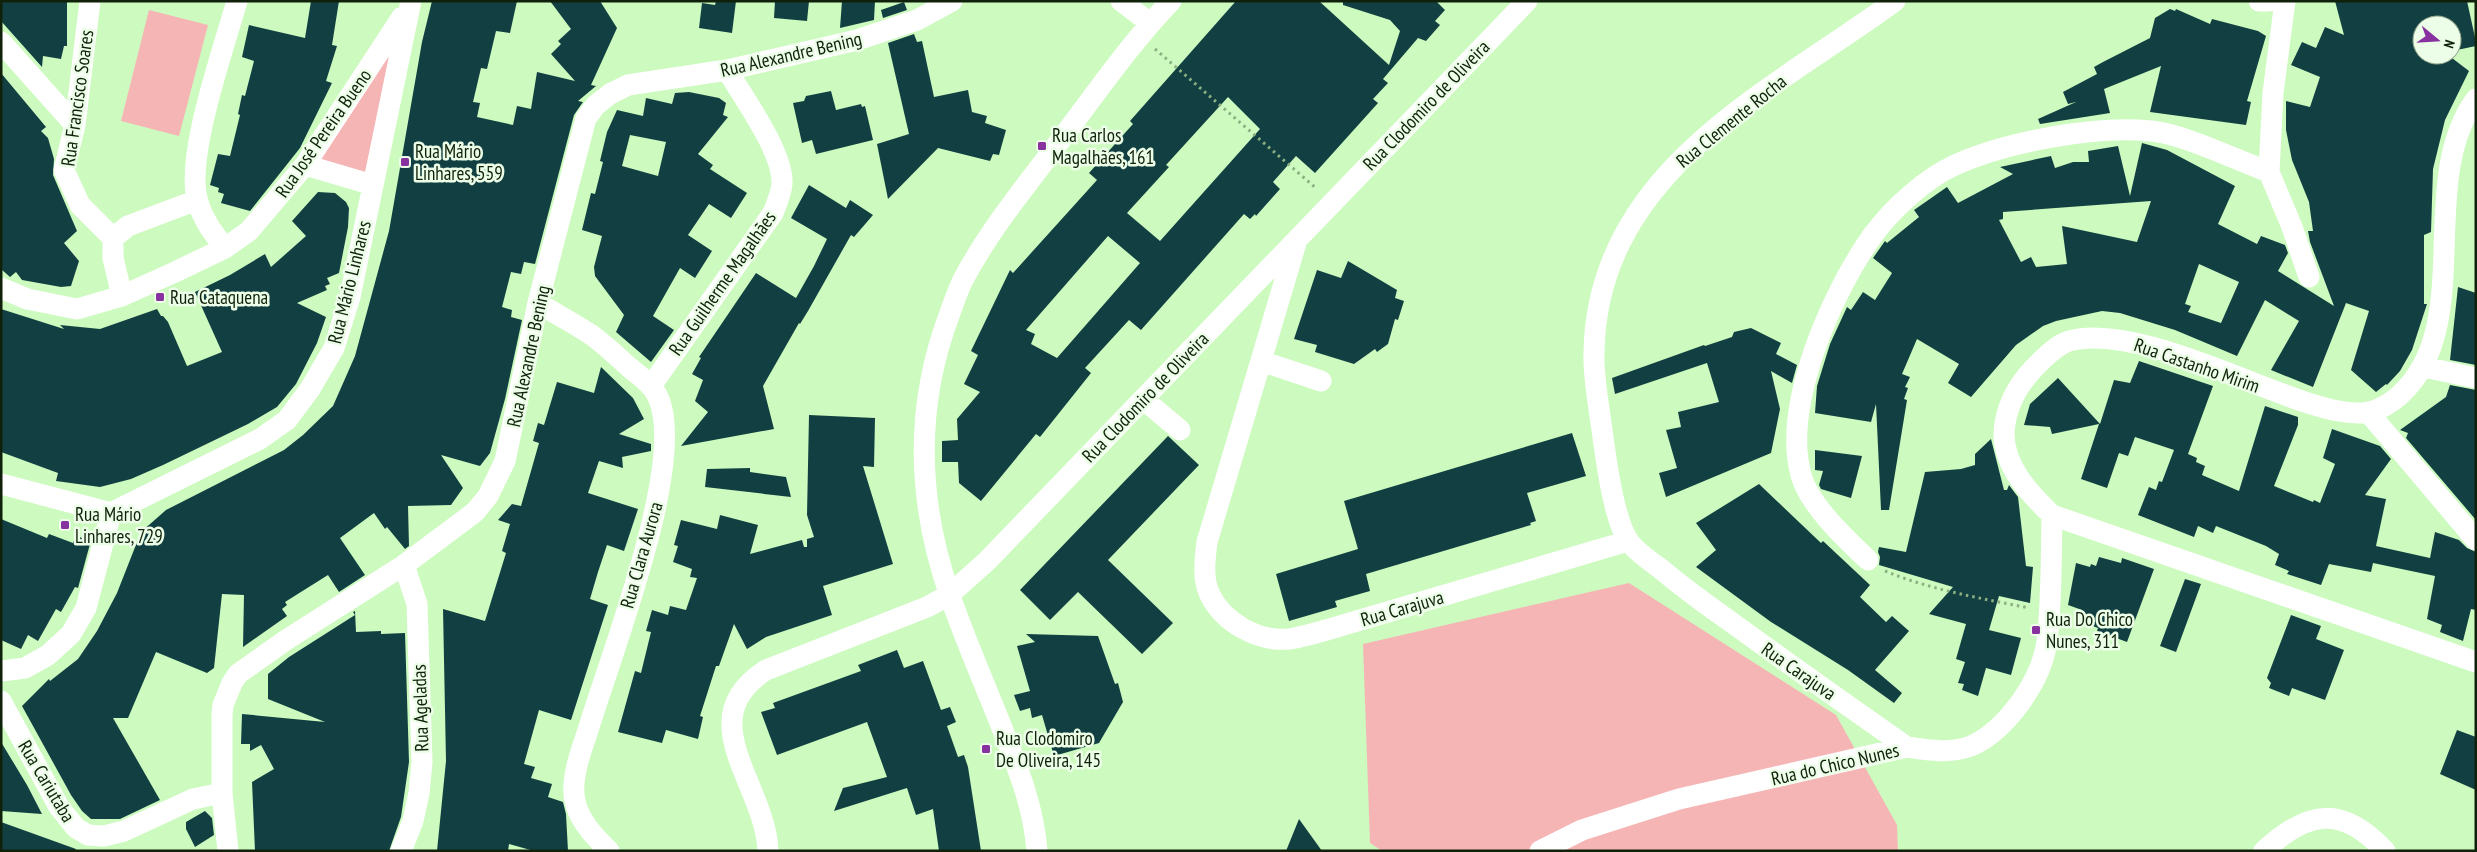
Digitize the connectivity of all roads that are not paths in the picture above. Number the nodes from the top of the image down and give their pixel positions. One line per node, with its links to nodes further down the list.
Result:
1 (90, 1): 16 (street, Rua Francisco Soares)
2 (237, 1): 20 (street)
3 (952, 1): 14 (street, Rua Alexandre Bening)
4 (1121, 1): 12 (street)
5 (1171, 1): 12 (street)
6 (1527, 1): 22 (street, Rua Clodomiro de Oliveira)
7 (1895, 1): 40 (street, Rua Clemente Rocha)
8 (2259, 1): 9 (street)
9 (2269, 1)
10 (2284, 1): 18 (street)
11 (409, 4): 17 (street, Rua José Pereira Bueno); 19 (street, Rua Mário Linhares)
12 (1145, 30): 43 (street)
13 (1, 42): 16 (street)
14 (727, 70): 27 (street, Rua Alexandre Bening); 32 (street, Rua Guilherme Magalhães)
15 (2476, 99): 29 (street, Rua Castanho Mirim)
16 (75, 126): 21 (street, Rua Francisco Soares)
17 (305, 164): 19 (street); 23 (street, Rua José Pereira Bueno)
18 (2269, 172): 24 (street); 41 (street)
19 (373, 185): 37 (street, Rua Mário Linhares)
20 (197, 200): 21 (street); 23 (street)
21 (113, 238): 26 (street)
22 (1297, 240): 28 (street, Rua Carajuva); 33 (street, Rua Clodomiro de Oliveira)
23 (224, 248): 26 (street, Rua José Pereira Bueno)
24 (2309, 277)
25 (1, 288): 26 (street)
26 (122, 296)
27 (538, 303): 32 (street, Rua Clara Aurora); 42 (street, Rua Alexandre Bening)
28 (1261, 361): 31 (street); 40 (street, Rua Carajuva)
29 (2424, 367): 30 (street); 34 (street, Rua Castanho Mirim)
30 (2476, 378)
31 (1321, 381)
32 (651, 386): 51 (street, Rua Clara Aurora)
33 (1143, 399): 35 (street); 43 (street, Rua Clodomiro de Oliveira)
34 (2368, 412): 38 (street, Rua Castanho Mirim); 39 (street)
35 (1180, 430)
36 (1, 484): 37 (street)
37 (111, 513): 45 (street)
38 (2052, 515): 44 (street, Rua Castanho Mirim); 47 (street, Rua do Chico Nunes)
39 (2476, 540)
40 (1628, 541): 47 (street, Rua Carajuva)
41 (1868, 560)
42 (404, 565): 48 (street, Rua Alexandre Bening); 50 (street, Rua Ageladas)
43 (950, 595): 52 (street); 53 (street)
44 (2476, 662)
45 (1, 671)
46 (1, 701): 48 (street, Rua Cariutaba)
47 (1907, 747): 54 (street, Rua do Chico Nunes)
48 (222, 793): 49 (street, Rua Alexandre Bening)
49 (228, 851)
50 (401, 851)
51 (609, 851)
52 (768, 851)
53 (1037, 851)
54 (1540, 851)
55 (2264, 851): 56 (street)
56 (2385, 851)

